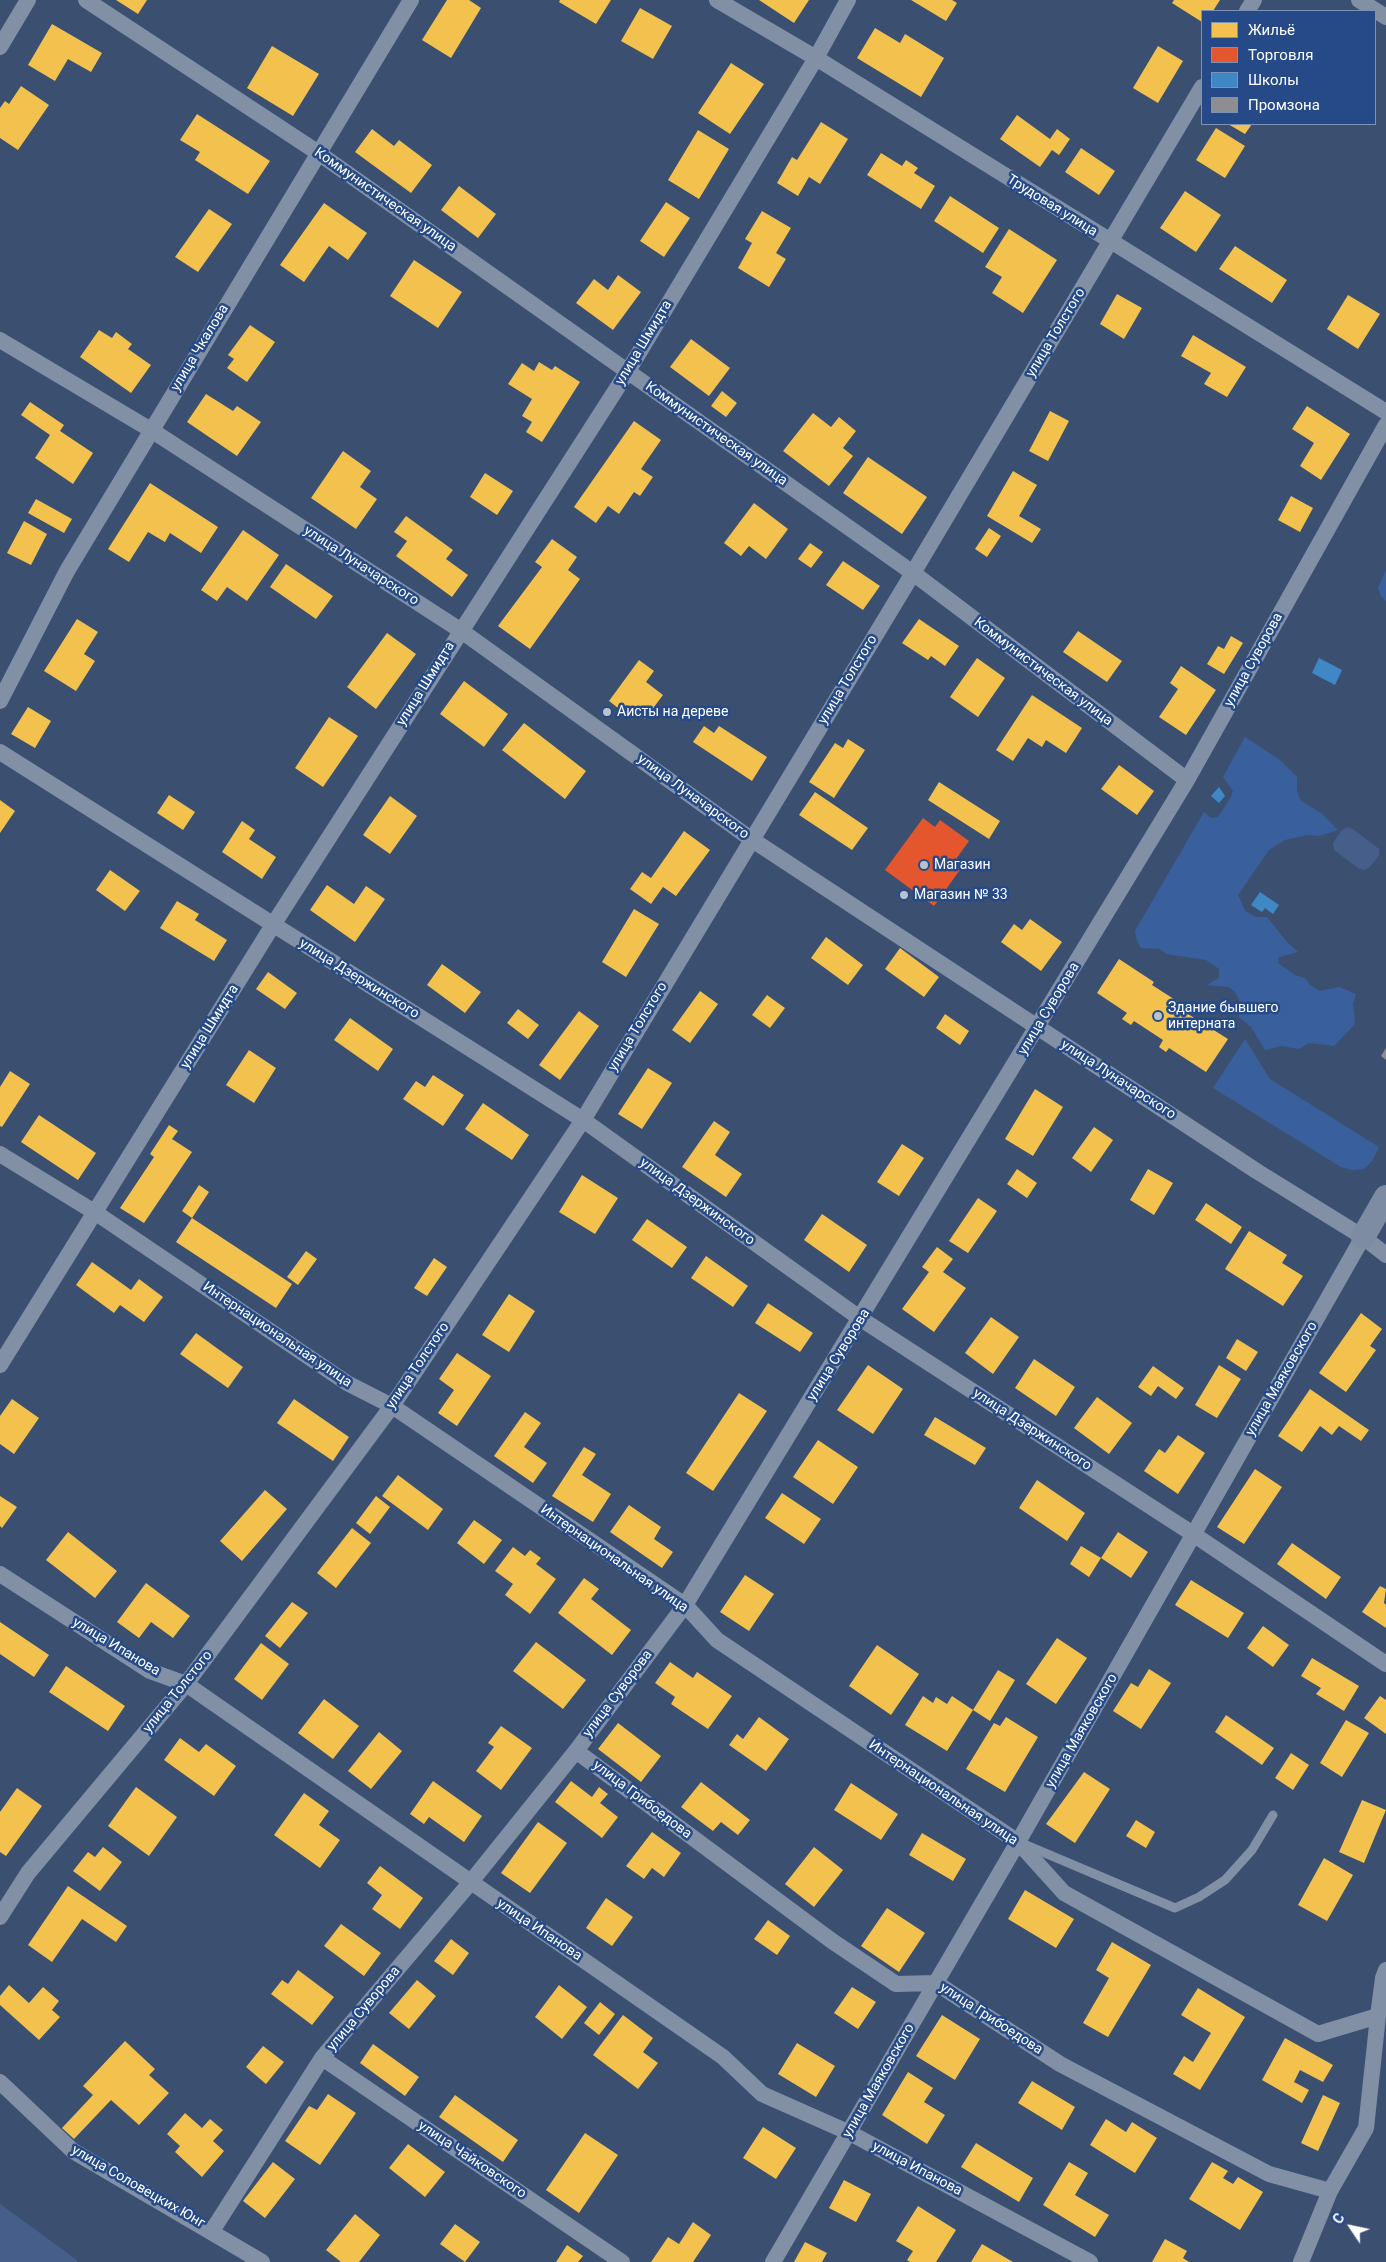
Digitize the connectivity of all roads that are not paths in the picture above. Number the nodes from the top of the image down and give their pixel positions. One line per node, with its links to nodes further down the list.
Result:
1 (28, 0): 8 (street)
2 (86, 0): 11 (street, Коммунистическая улица)
3 (411, 0): 11 (street, улица Чкалова)
4 (717, 0): 9 (street, Трудовая улица)
5 (848, 0): 9 (street, улица Шмидта)
6 (1359, 0): 7 (street)
7 (1375, 10)
8 (0, 47)
9 (816, 58): 12 (street, Трудовая улица); 14 (street, улица Шмидта)
10 (1201, 89): 12 (street, улица Толстого)
11 (318, 152): 14 (street, Коммунистическая улица); 17 (street, улица Чкалова)
12 (1110, 242): 15 (street, Трудовая улица); 18 (street, улица Толстого)
13 (0, 340): 17 (street, улица Луначарского)
14 (628, 371): 18 (street, Коммунистическая улица); 19 (street, улица Шмидта)
15 (1386, 412)
16 (1386, 424): 22 (street, улица Суворова)
17 (151, 430): 19 (street, улица Луначарского); 20 (street, улица Чкалова)
18 (913, 573): 22 (street, Коммунистическая улица); 23 (street, улица Толстого)
19 (460, 630): 23 (street, улица Луначарского); 24 (street, улица Шмидта)
20 (0, 701)
21 (0, 752): 24 (street, улица Дзержинского)
22 (1187, 780): 25 (street, улица Суворова)
23 (751, 839): 25 (street, улица Луначарского); 26 (street, улица Толстого)
24 (273, 925): 26 (street, улица Дзержинского); 29 (street, улица Шмидта)
25 (1038, 1027): 30 (street, улица Луначарского); 32 (street, улица Суворова)
26 (583, 1120): 32 (street, улица Дзержинского); 34 (street, улица Толстого)
27 (0, 1154): 29 (street, Интернациональная улица)
28 (1386, 1197): 30 (street, улица Маяковского)
29 (96, 1213): 33 (street, улица Шмидта); 34 (street, Интернациональная улица)
30 (1363, 1237): 31 (street, улица Луначарского); 35 (street, улица Маяковского)
31 (1386, 1255)
32 (861, 1319): 35 (street, улица Дзержинского); 37 (street, улица Суворова)
33 (0, 1365)
34 (392, 1406): 37 (street, Интернациональная улица); 39 (street, улица Толстого)
35 (1193, 1534): 38 (street, улица Дзержинского); 42 (street, улица Маяковского)
36 (0, 1574): 39 (street, улица Ипанова)
37 (685, 1605): 40 (street, улица Суворова); 42 (street, Интернациональная улица)
38 (1386, 1664)
39 (186, 1684): 43 (street, улица Ипанова); 44 (street, улица Толстого)
40 (576, 1750): 43 (street, улица Суворова); 46 (street, улица Грибоедова)
41 (1273, 1815): 42 (lane)
42 (1018, 1842): 46 (street, улица Маяковского); 47 (street, Интернациональная улица)
43 (470, 1883): 48 (street, улица Суворова); 50 (street, улица Ипанова)
44 (0, 1916)
45 (1386, 1970): 47 (street)
46 (936, 1983): 50 (street, улица Маяковского); 51 (street, улица Грибоедова)
47 (1378, 2016): 51 (street)
48 (322, 2058): 52 (street, улица Суворова); 54 (street, улица Чайковского)
49 (0, 2082): 52 (street, улица Соловецких Юнг)
50 (850, 2132): 55 (street, улица Маяковского); 56 (street, улица Ипанова)
51 (1330, 2191): 57 (street)
52 (212, 2231): 53 (street, улица Соловецких Юнг)
53 (262, 2262)
54 (622, 2262)
55 (773, 2262)
56 (1090, 2262)
57 (1301, 2262)

